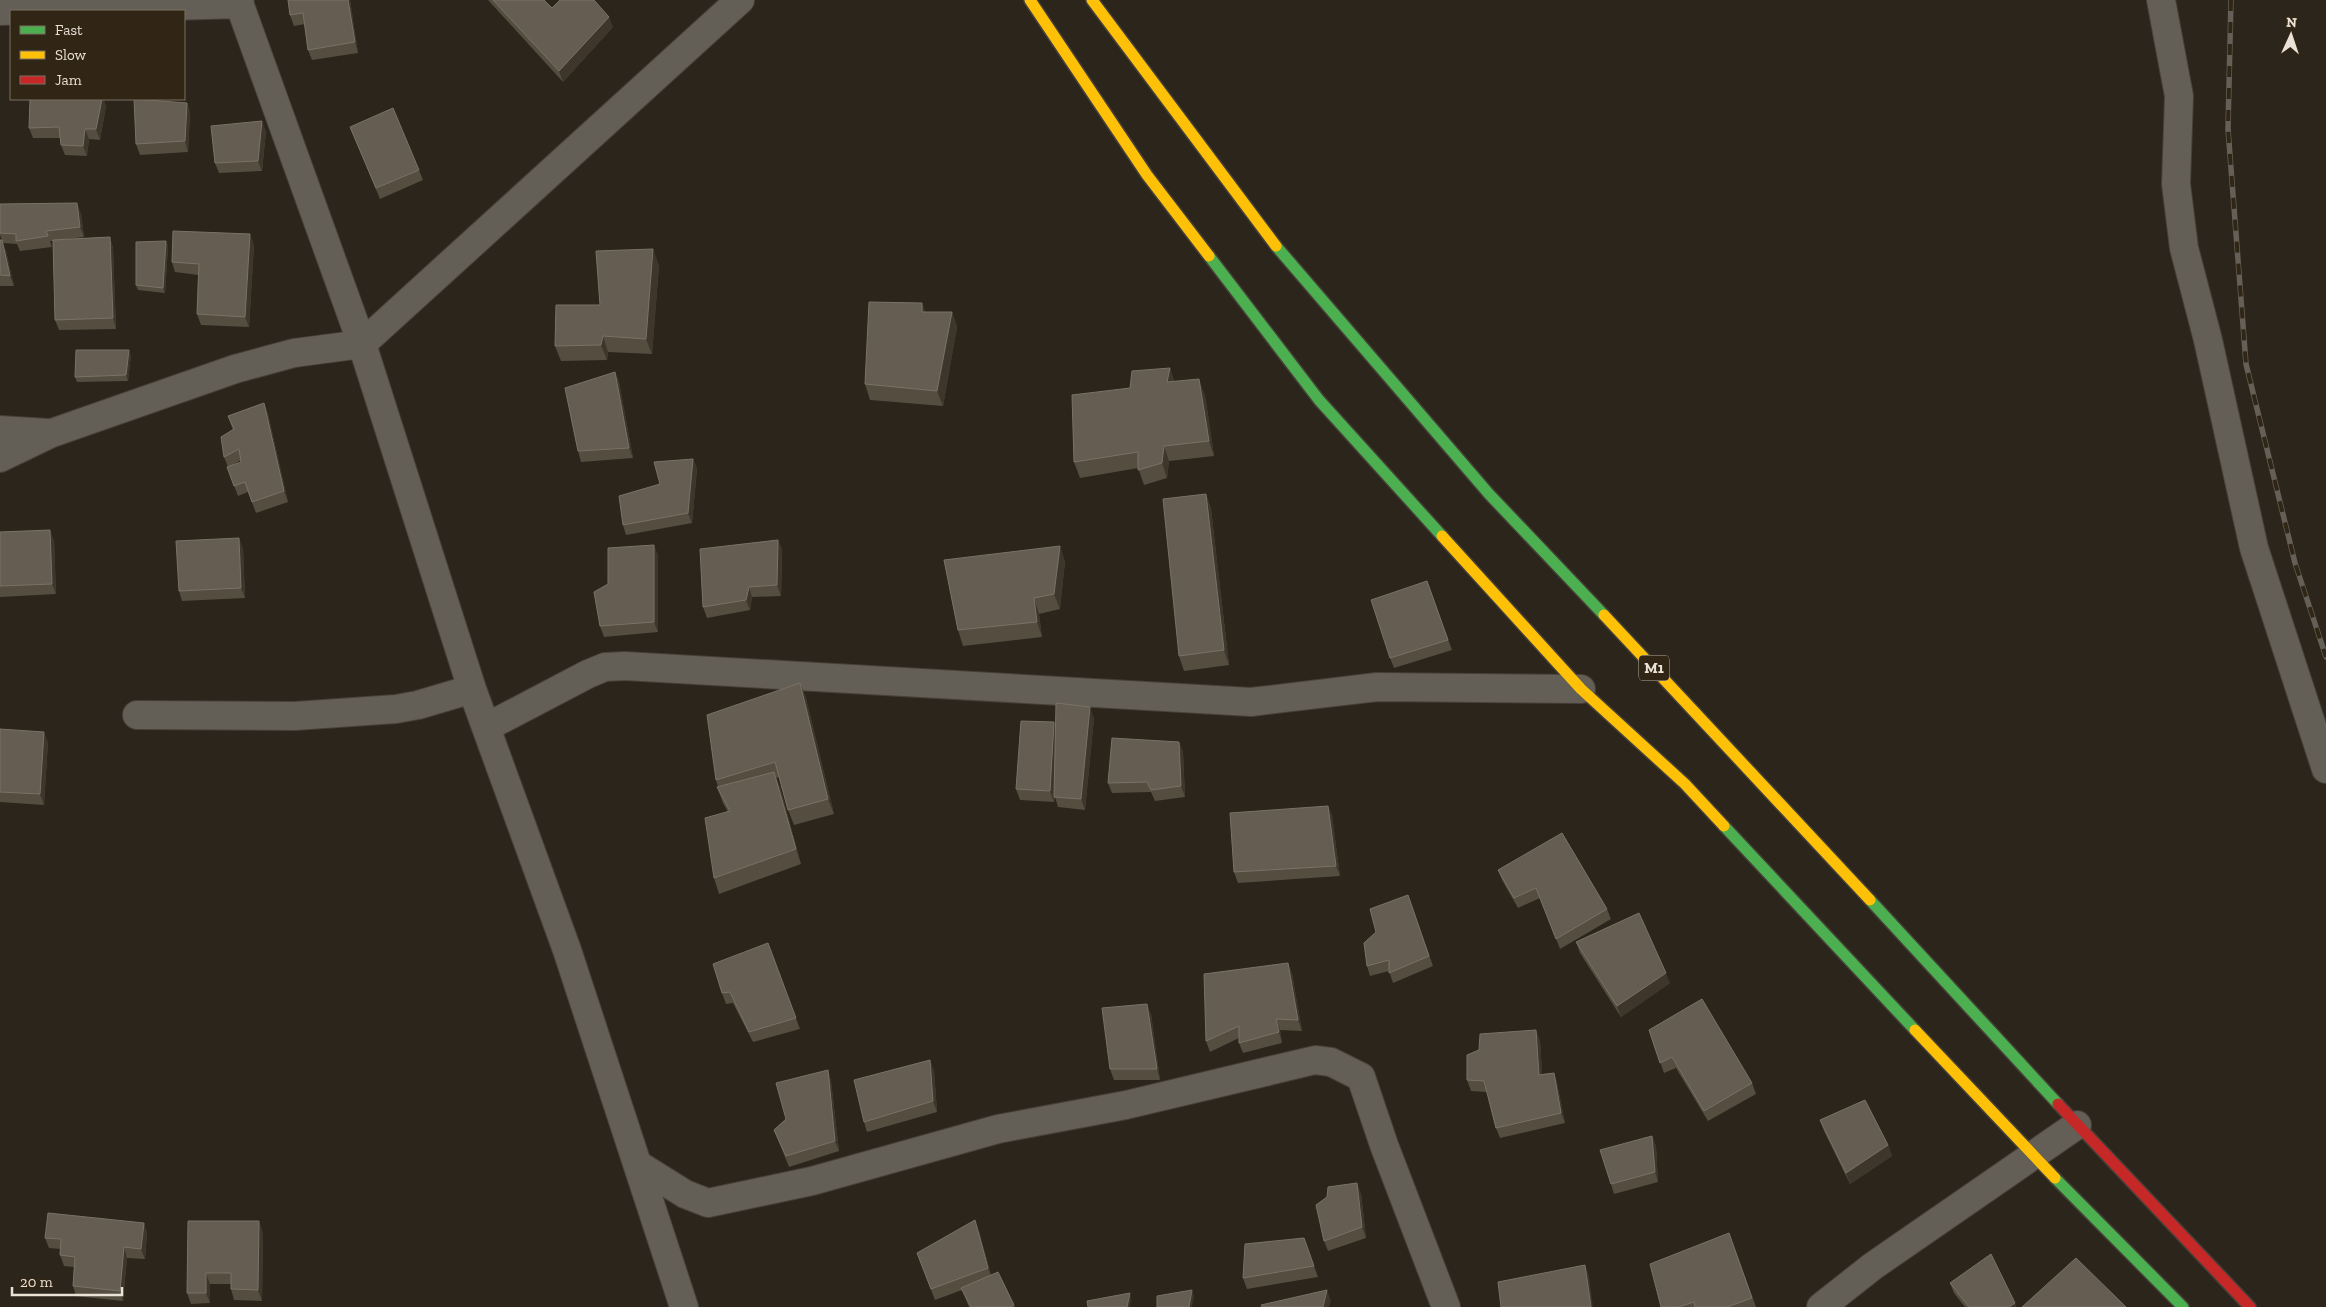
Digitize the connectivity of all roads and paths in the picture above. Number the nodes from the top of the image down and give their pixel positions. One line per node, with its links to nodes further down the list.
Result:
1 (740, 0): 7 (street)
2 (1030, 0): 11 (street)
3 (1092, 0): 16 (street, M1)
4 (2161, 0): 15 (street)
5 (239, 2): 6 (street); 7 (street)
6 (27, 10)
7 (362, 344): 9 (street); 12 (street)
8 (0, 430): 9 (street)
9 (52, 433): 10 (street)
10 (0, 458)
11 (1581, 689): 14 (street); 17 (street)
12 (472, 690): 13 (street); 14 (street)
13 (136, 714)
14 (487, 727): 18 (street)
15 (2326, 769)
16 (2077, 1124): 17 (street); 23 (street, M1)
17 (2031, 1154): 21 (street); 22 (street)
18 (637, 1164): 19 (street); 20 (street)
19 (684, 1307)
20 (1446, 1307)
21 (1821, 1307)
22 (2182, 1307)
23 (2250, 1307)

